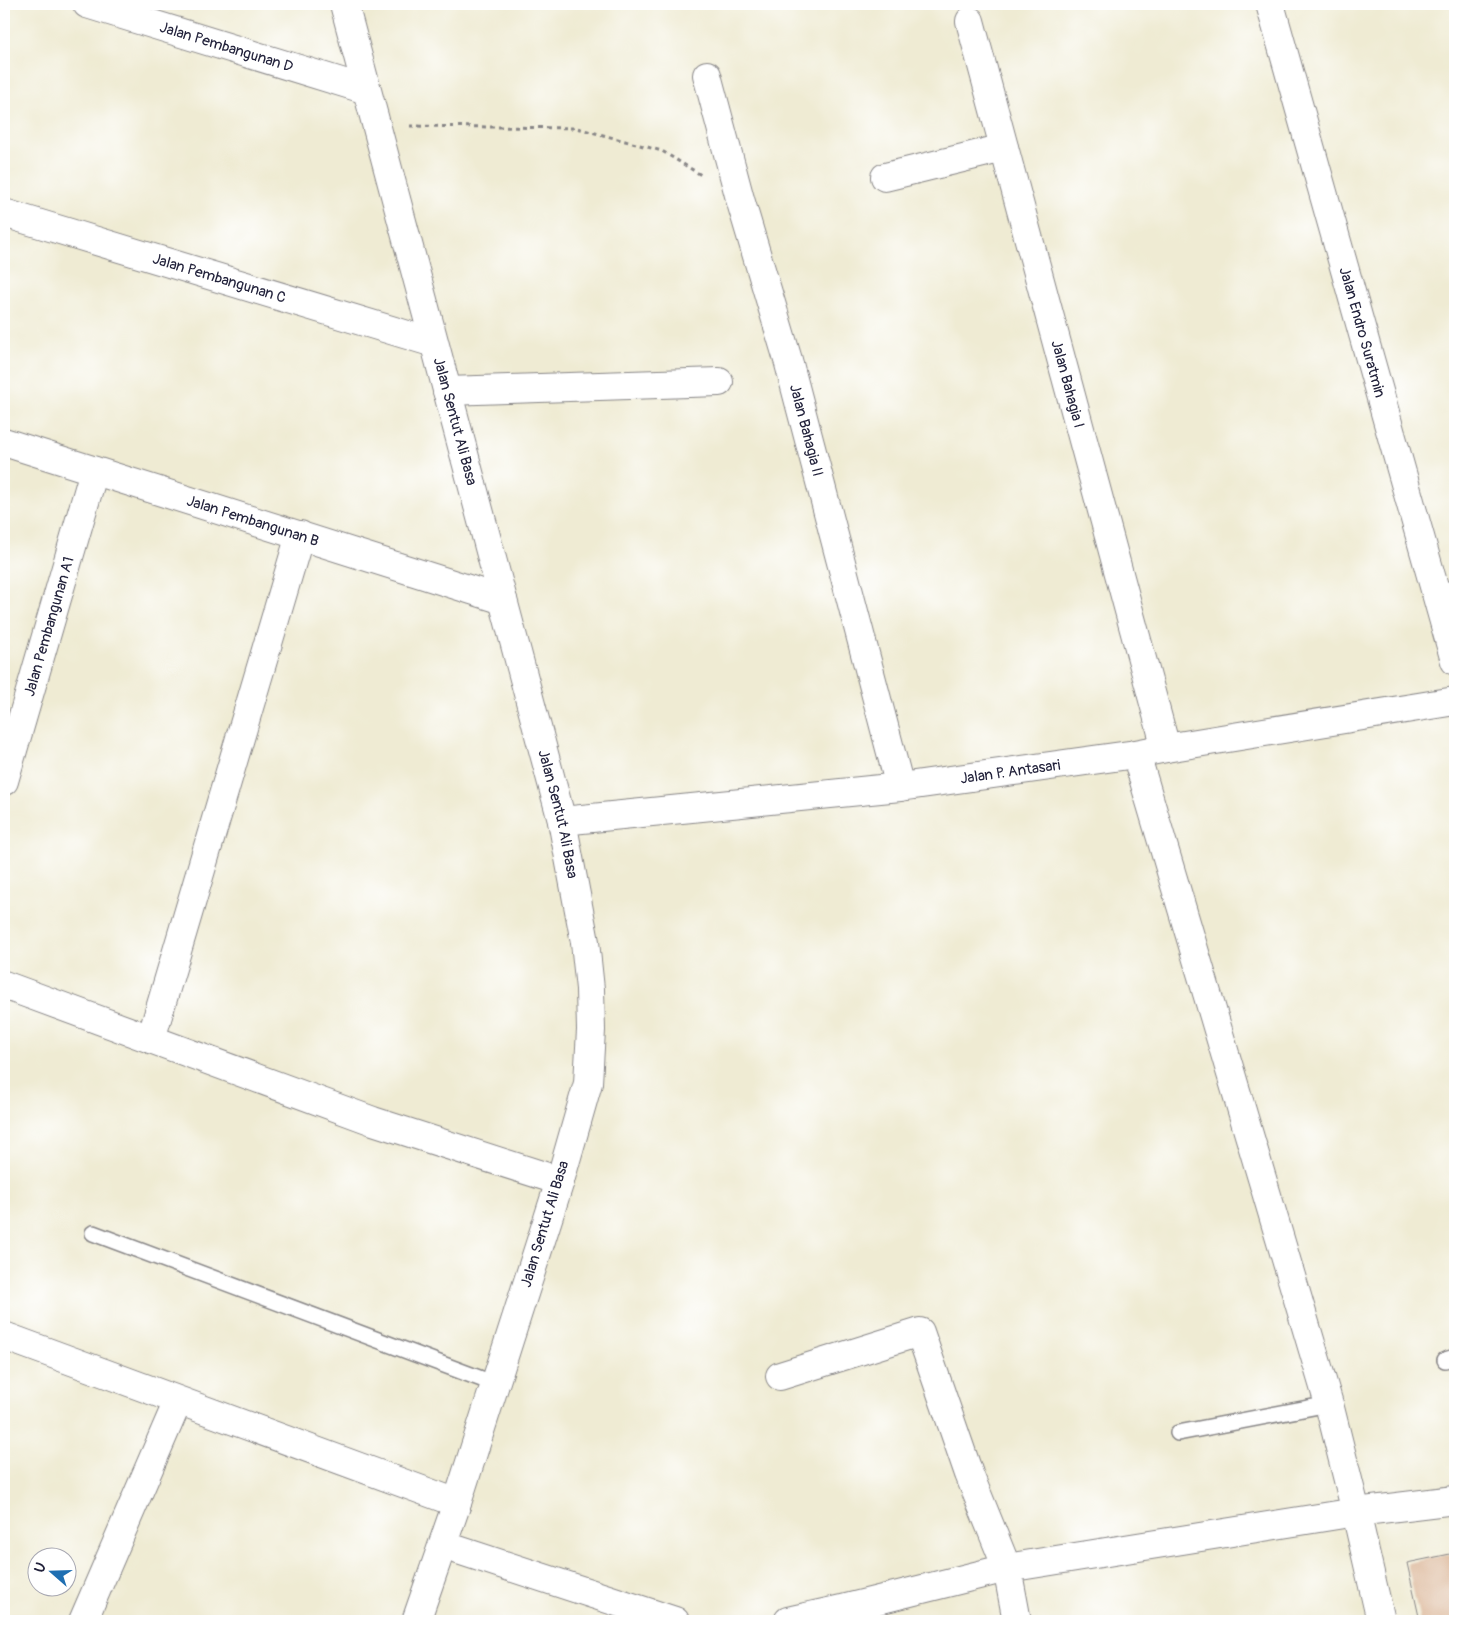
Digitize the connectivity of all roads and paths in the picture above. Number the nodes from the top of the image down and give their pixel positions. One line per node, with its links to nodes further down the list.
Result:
1 (87, 4): 6 (street, Jalan Pembangunan D)
2 (344, 4): 6 (street, Jalan Sentut Ali Basa)
3 (1270, 4): 18 (street, Jalan Endro Suratmin)
4 (970, 21): 8 (street, Jalan Bahagia I)
5 (707, 74): 10 (street, Jalan Bahagia II)
6 (367, 90): 7 (street, Jalan Sentut Ali Basa)
7 (377, 126): 10 (path); 12 (street, Jalan Sentut Ali Basa)
8 (1004, 148): 9 (street); 22 (street, Jalan Bahagia I)
9 (885, 176)
10 (740, 199): 25 (street, Jalan Bahagia II)
11 (4, 213): 12 (street, Jalan Pembangunan C)
12 (434, 343): 14 (street, Jalan Sentut Ali Basa)
13 (719, 382): 14 (street)
14 (448, 391): 19 (street, Jalan Sentut Ali Basa)
15 (4, 442): 16 (street, Jalan Pembangunan B)
16 (94, 471): 17 (street, Jalan Pembangunan B); 24 (street, Jalan Pembangunan A1)
17 (300, 535): 19 (street, Jalan Pembangunan B); 28 (street)
18 (1446, 596): 20 (street, Jalan Endro Suratmin)
19 (503, 600): 26 (street, Jalan Sentut Ali Basa)
20 (1455, 661)
21 (1455, 700): 22 (street, Jalan P. Antasari)
22 (1166, 748): 23 (street, Jalan P. Antasari)
23 (1136, 754): 25 (street, Jalan P. Antasari); 35 (street)
24 (4, 781)
25 (900, 787): 26 (street, Jalan P. Antasari)
26 (562, 821): 29 (street, Jalan Sentut Ali Basa)
27 (4, 985): 28 (street)
28 (150, 1039): 29 (street)
29 (560, 1181): 33 (street, Jalan Sentut Ali Basa)
30 (93, 1233): 33 (lane)
31 (4, 1336): 34 (street)
32 (780, 1376): 41 (street)
33 (495, 1384): 38 (street, Jalan Sentut Ali Basa)
34 (178, 1401): 38 (street); 42 (street)
35 (1329, 1404): 36 (lane); 39 (street)
36 (1178, 1433)
37 (1455, 1500): 39 (street)
38 (457, 1503): 40 (street, Jalan Sentut Ali Basa)
39 (1356, 1512): 41 (street); 47 (street)
40 (443, 1545): 43 (street, Jalan Sentut Ali Basa); 44 (street)
41 (1007, 1568): 45 (street); 46 (street)
42 (83, 1621)
43 (416, 1621)
44 (675, 1621)
45 (788, 1621)
46 (1017, 1621)
47 (1381, 1621)

